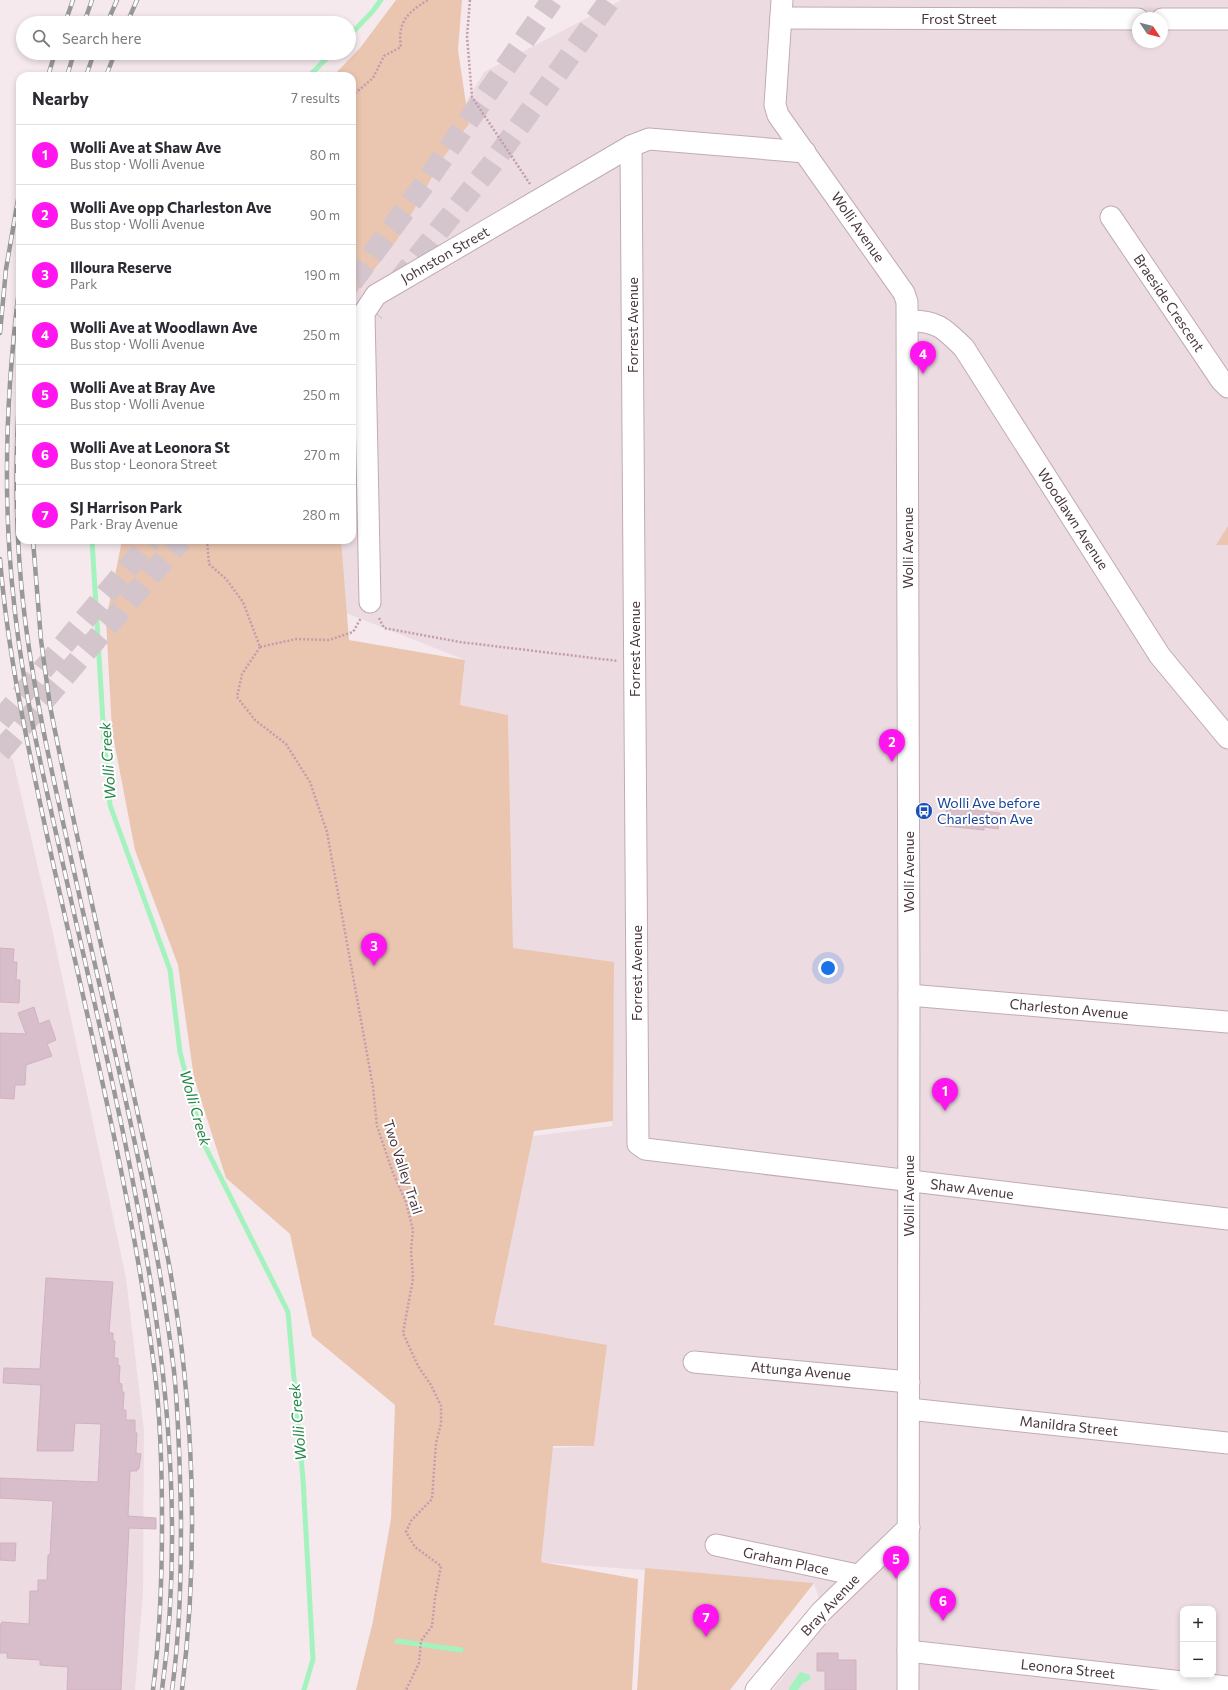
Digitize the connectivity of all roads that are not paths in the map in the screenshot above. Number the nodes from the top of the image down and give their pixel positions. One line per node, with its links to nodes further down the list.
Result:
1 (782, 9): 2 (street, Frost Street); 6 (street, Wolli Avenue)
2 (1132, 19)
3 (1168, 19): 4 (street)
4 (1228, 20)
5 (631, 146): 6 (street, Johnston Street); 10 (street, Johnston Street); 14 (street, Forrest Avenue)
6 (805, 152): 8 (street, Wolli Avenue)
7 (1112, 217): 9 (street, Braeside Crescent)
8 (908, 321): 11 (street, Woodlawn Avenue); 12 (street, Wolli Avenue)
9 (1228, 387)
10 (370, 602)
11 (1228, 738)
12 (909, 995): 13 (street, Charleston Avenue); 15 (street, Wolli Avenue)
13 (1228, 1022)
14 (645, 1149): 15 (street, Shaw Avenue)
15 (909, 1181): 16 (street, Shaw Avenue); 18 (street, Wolli Avenue)
16 (1228, 1219)
17 (694, 1362): 18 (street, Attunga Avenue)
18 (909, 1382): 19 (street, Wolli Avenue)
19 (909, 1409): 20 (street, Manildra Street); 21 (street, Wolli Avenue)
20 (1228, 1443)
21 (909, 1526): 23 (street, Bray Avenue); 24 (street, Wolli Avenue)
22 (716, 1545): 23 (street, Graham Place)
23 (857, 1575): 26 (street, Bray Avenue)
24 (908, 1651): 25 (street, Leonora Street); 27 (street, Wolli Avenue)
25 (1228, 1687)
26 (756, 1690)
27 (908, 1690)

